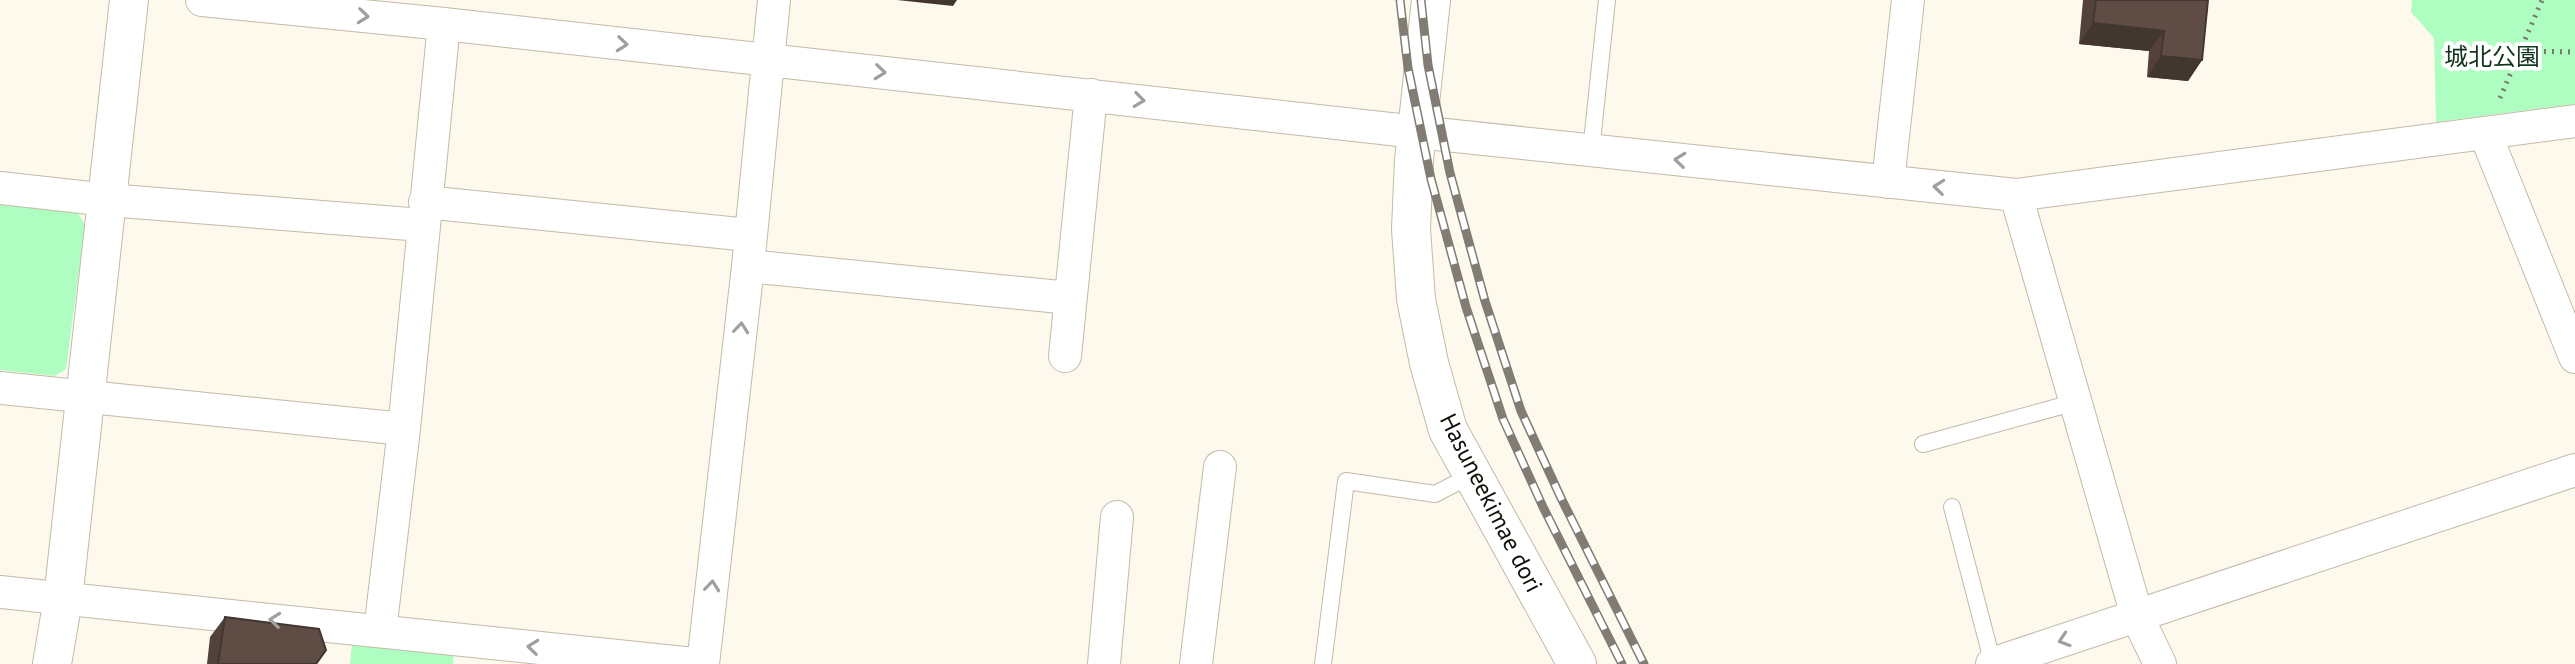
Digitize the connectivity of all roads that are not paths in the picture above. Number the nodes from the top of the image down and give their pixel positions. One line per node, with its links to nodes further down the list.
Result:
1 (129, 0): 17 (street)
2 (202, 0): 7 (street, one-way to 7)
3 (774, 0): 8 (street)
4 (1431, 0): 12 (street, Hasuneekimae dori)
5 (1607, 0): 13 (lane)
6 (1908, 0): 14 (street)
7 (444, 24): 8 (street, one-way to 8); 18 (street)
8 (767, 60): 9 (street, one-way to 9); 19 (street)
9 (1091, 95): 12 (street, one-way to 12); 20 (street)
10 (2490, 121): 11 (street); 16 (street); 22 (street)
11 (2575, 121)
12 (1417, 132): 13 (street); 30 (street, Hasuneekimae dori)
13 (1591, 151): 14 (street, one-way to 13)
14 (1888, 182): 16 (street, one-way to 14)
15 (0, 188): 17 (street)
16 (2016, 195): 25 (street)
17 (108, 200): 18 (street); 24 (street)
18 (424, 214): 19 (street); 26 (street)
19 (748, 250): 20 (street); 39 (street, one-way to 19)
20 (1070, 298): 21 (street)
21 (1065, 356)
22 (2575, 357)
23 (0, 388): 24 (street)
24 (86, 397): 26 (street); 34 (street)
25 (2076, 402): 27 (lane); 35 (street)
26 (404, 429): 36 (street)
27 (1923, 444)
28 (1220, 467): 41 (street)
29 (2575, 470): 35 (street)
30 (1472, 475): 42 (lane); 43 (street, Hasuneekimae dori)
31 (1952, 507): 44 (lane)
32 (1117, 517): 40 (street)
33 (0, 592): 34 (street)
34 (63, 599): 36 (street, one-way to 34); 37 (street)
35 (2137, 616): 44 (street, one-way to 44); 45 (street)
36 (380, 631): 38 (street, one-way to 36)
37 (52, 664)
38 (694, 664)
39 (703, 664)
40 (1104, 664)
41 (1196, 664)
42 (1323, 664)
43 (1577, 664)
44 (1992, 664)
45 (2160, 664)

